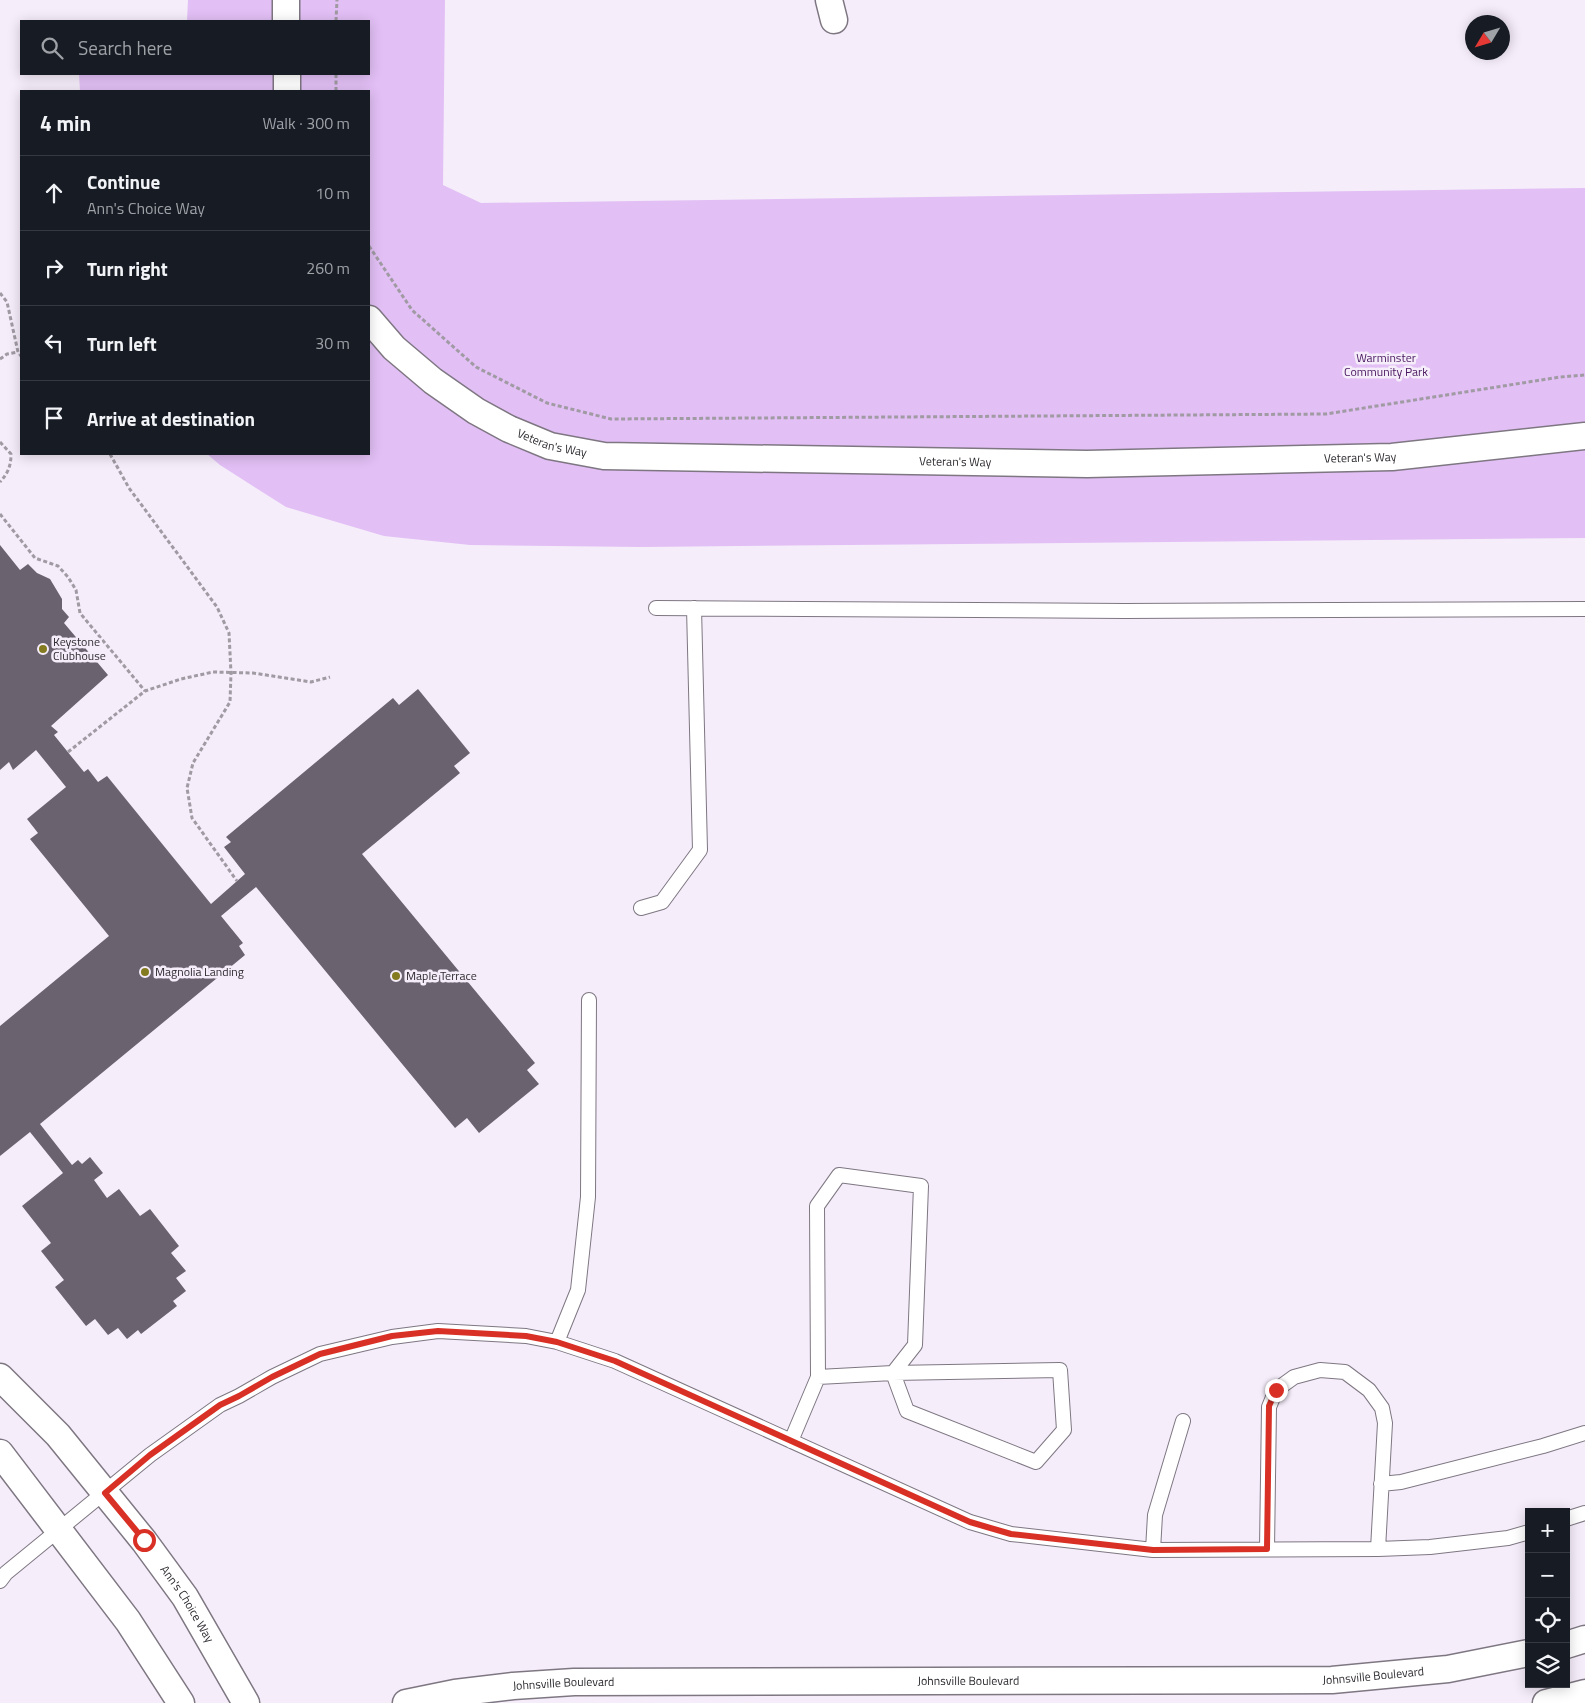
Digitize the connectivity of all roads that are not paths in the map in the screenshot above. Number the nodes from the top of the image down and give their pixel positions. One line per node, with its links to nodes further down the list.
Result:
1 (286, 0): 2 (street)
2 (286, 20)
3 (287, 75): 4 (street)
4 (287, 90)
5 (370, 320): 6 (street, Veteran's Way)
6 (1585, 436)
7 (656, 608): 8 (lane)
8 (694, 608): 9 (lane); 10 (lane)
9 (1585, 609)
10 (641, 908)
11 (589, 1000): 12 (lane)
12 (557, 1342): 18 (lane); 21 (lane)
13 (893, 1373): 13 (lane); 15 (lane); 15 (lane)
14 (0, 1376): 21 (street, Ann's Choice Way)
15 (818, 1377): 18 (lane)
16 (1183, 1421): 28 (lane)
17 (1585, 1434): 20 (lane)
18 (791, 1441): 28 (lane)
19 (0, 1453): 24 (street)
20 (1381, 1484): 26 (lane); 27 (lane)
21 (105, 1493): 24 (lane); 35 (street, Ann's Choice Way)
22 (1585, 1513): 23 (lane)
23 (1570, 1518)
24 (59, 1531): 29 (lane); 34 (street)
25 (1525, 1533): 27 (lane)
26 (1267, 1549): 27 (lane); 28 (lane)
27 (1378, 1549)
28 (1153, 1550)
29 (0, 1581)
30 (1585, 1640): 31 (street)
31 (1570, 1644)
32 (1525, 1654): 36 (street, Johnsville Boulevard)
33 (1585, 1693): 37 (street)
34 (181, 1703)
35 (246, 1703)
36 (406, 1703)
37 (1546, 1703)

